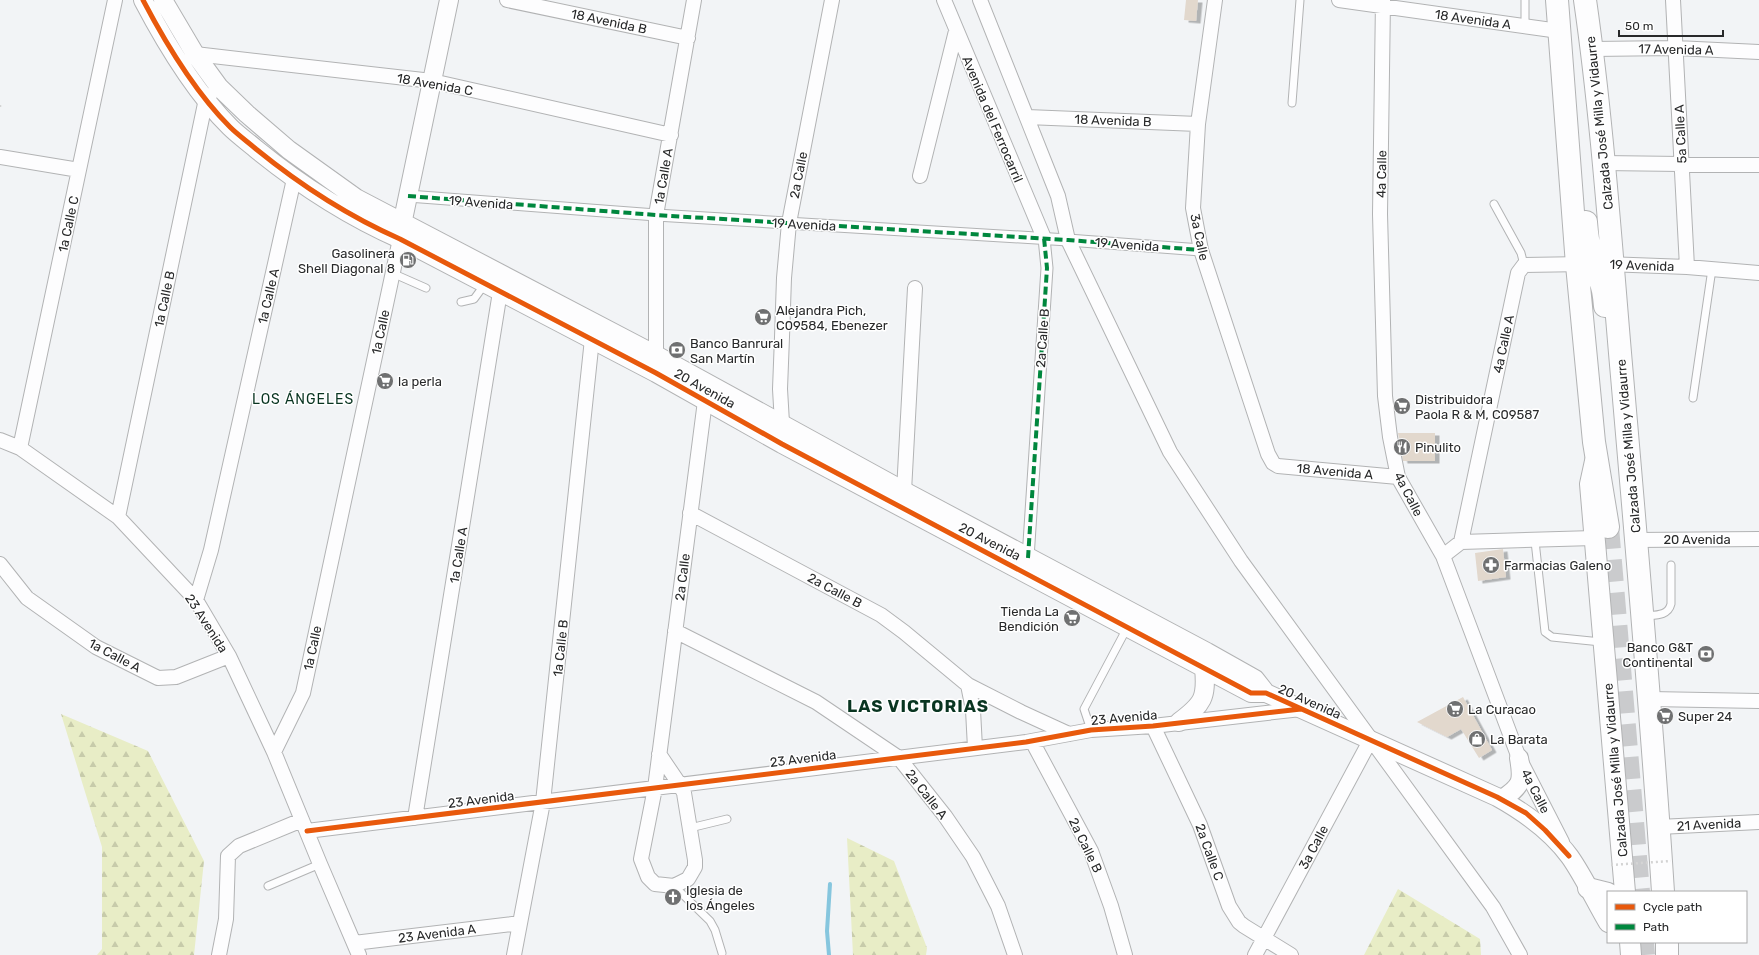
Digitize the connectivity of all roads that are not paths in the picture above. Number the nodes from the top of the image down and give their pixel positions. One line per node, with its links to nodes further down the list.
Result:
1 (115, 0): 38 (street, 1a Calle C)
2 (143, 0): 28 (street)
3 (163, 0): 25 (street)
4 (449, 0): 26 (street, 1a Calle)
5 (507, 0): 21 (street, 18 Avenida B)
6 (694, 0): 21 (street, 1a Calle A)
7 (832, 0): 44 (street, 2a Calle)
8 (944, 0): 19 (street, Avenida del Ferrocarril)
9 (980, 0): 30 (street)
10 (1215, 0): 31 (street, 3a Calle)
11 (1300, 0): 29 (lane)
12 (1339, 0): 17 (street, 18 Avenida A)
13 (1524, 0): 18 (lane)
14 (1557, 0): 20 (highway, Calzada José Milla y Vidaurre)
15 (1585, 0): 23 (highway, Calzada José Milla y Vidaurre)
16 (1673, 0): 22 (street, 5a Calle A)
17 (1383, 3): 18 (street, 18 Avenida A); 69 (street, 4a Calle)
18 (1525, 26): 20 (street, 18 Avenida A)
19 (956, 31): 39 (street); 46 (street, Avenida del Ferrocarril)
20 (1559, 31): 33 (highway, Calzada José Milla y Vidaurre)
21 (688, 38): 32 (street, 1a Calle A)
22 (1676, 48): 23 (street, 17 Avenida A); 24 (street, 17 Avenida A); 36 (street, 5a Calle A)
23 (1592, 49): 35 (highway, Calzada José Milla y Vidaurre)
24 (1759, 52)
25 (195, 54): 26 (street, 18 Avenida C); 27 (street)
26 (432, 81): 32 (street, 18 Avenida C); 41 (street, 1a Calle)
27 (219, 86): 28 (street); 45 (street)
28 (206, 99): 40 (street); 72 (street, 1a Calle B)
29 (1292, 103)
30 (1028, 117): 31 (street, 18 Avenida B); 47 (street)
31 (1198, 124): 48 (street, 3a Calle)
32 (671, 135): 43 (street, 1a Calle A)
33 (1569, 154): 49 (highway); 51 (highway, Calzada José Milla y Vidaurre)
34 (0, 157): 38 (street)
35 (1603, 163): 36 (street); 49 (highway, Calzada José Milla y Vidaurre)
36 (1682, 165): 37 (street); 52 (street, 5a Calle A)
37 (1759, 165)
38 (79, 170): 67 (street, 1a Calle C)
39 (920, 176)
40 (294, 179): 45 (street); 82 (street, 1a Calle A)
41 (408, 196): 43 (street, 19 Avenida); 45 (street, 1a Calle)
42 (1494, 204): 50 (lane)
43 (656, 215): 44 (street, 19 Avenida); 61 (street, 1a Calle A)
44 (789, 223): 46 (street, 19 Avenida); 65 (street, 2a Calle)
45 (401, 231): 54 (street, 1a Calle); 57 (street, 20 Avenida); 61 (street, 20 Avenida)
46 (1044, 238): 47 (street, 19 Avenida); 80 (street, 2a Calle B)
47 (1068, 240): 48 (street, 19 Avenida); 98 (street)
48 (1201, 250): 68 (street, 3a Calle)
49 (1612, 264): 51 (street, 19 Avenida); 52 (street, 19 Avenida); 62 (highway, Calzada José Milla y Vidaurre)
50 (1524, 265): 51 (street, 19 Avenida); 77 (street, 4a Calle A)
51 (1577, 265): 62 (highway); 73 (highway, Calzada José Milla y Vidaurre)
52 (1687, 267): 53 (street, 19 Avenida)
53 (1712, 269): 55 (street, 19 Avenida); 63 (lane)
54 (392, 273): 56 (lane); 101 (street, 1a Calle)
55 (1759, 273)
56 (426, 288)
57 (493, 288): 59 (lane); 60 (street, 20 Avenida); 109 (street, 1a Calle A)
58 (915, 288): 70 (street)
59 (461, 302)
60 (592, 339): 64 (street, 20 Avenida); 108 (street, 1a Calle B)
61 (656, 355): 65 (street, 20 Avenida)
62 (1620, 358): 75 (highway, Calzada José Milla y Vidaurre)
63 (1693, 398)
64 (705, 401): 71 (street, 2a Calle); 80 (street, 20 Avenida)
65 (782, 423): 70 (street, 20 Avenida)
66 (0, 440): 67 (street, 23 Avenida)
67 (20, 448): 72 (street, 23 Avenida)
68 (1273, 464): 69 (street, 18 Avenida A)
69 (1398, 477): 78 (street, 4a Calle)
70 (904, 491): 80 (street, 20 Avenida)
71 (690, 512): 85 (street, 2a Calle); 89 (street, 2a Calle B)
72 (118, 517): 82 (street, 23 Avenida)
73 (1601, 532): 76 (street); 86 (main road, Calzada José Milla y Vidaurre)
74 (1759, 539): 75 (street, 20 Avenida)
75 (1636, 540): 83 (highway, Calzada José Milla y Vidaurre)
76 (1535, 541): 77 (street); 86 (lane)
77 (1461, 542): 78 (street)
78 (1443, 556): 104 (street, 4a Calle)
79 (0, 564): 87 (street, 1a Calle A)
80 (1028, 565): 84 (street, 20 Avenida); 90 (street, 20 Avenida)
81 (1671, 566): 83 (lane)
82 (196, 600): 87 (street, 23 Avenida)
83 (1643, 616): 91 (highway, Calzada José Milla y Vidaurre)
84 (1128, 627): 88 (street, 20 Avenida); 96 (lane)
85 (675, 631): 102 (street, 2a Calle); 103 (street, 2a Calle A)
86 (1604, 642): 121 (main road, Calzada José Milla y Vidaurre)
87 (230, 656): 101 (street, 23 Avenida)
88 (1204, 668): 90 (street, 20 Avenida); 94 (street)
89 (968, 685): 97 (street, 2a Calle B); 100 (street)
90 (1266, 693): 93 (street, 20 Avenida)
91 (1650, 699): 92 (street); 113 (highway, Calzada José Milla y Vidaurre)
92 (1759, 701)
93 (1301, 710): 94 (street, 23 Avenida); 98 (street, 20 Avenida)
94 (1179, 722): 95 (street, 23 Avenida)
95 (1153, 726): 96 (street, 23 Avenida); 125 (street, 2a Calle C)
96 (1091, 730): 97 (street, 23 Avenida)
97 (1070, 734): 99 (street, 23 Avenida)
98 (1371, 739): 107 (street, 20 Avenida); 125 (street, 3a Calle); 137 (street)
99 (1032, 741): 100 (street, 23 Avenida); 134 (street, 2a Calle B)
100 (975, 748): 103 (street, 23 Avenida)
101 (274, 752): 112 (street, 23 Avenida)
102 (659, 754): 105 (street); 106 (street, 2a Calle)
103 (899, 758): 105 (street, 23 Avenida); 133 (street, 2a Calle A)
104 (1519, 758): 107 (street); 115 (street, 4a Calle)
105 (680, 785): 106 (street, 23 Avenida); 114 (street)
106 (655, 788): 108 (street, 23 Avenida); 118 (street, 2a Calle)
107 (1502, 799): 115 (street, 20 Avenida)
108 (543, 802): 109 (street, 23 Avenida); 124 (street, 1a Calle B)
109 (415, 818): 112 (street, 23 Avenida)
110 (727, 819): 114 (lane)
111 (1759, 822): 113 (street, 21 Avenida)
112 (304, 826): 116 (street, 23 Avenida); 131 (street)
113 (1659, 827): 122 (highway, Calzada José Milla y Vidaurre)
114 (690, 828): 118 (street)
115 (1569, 856): 119 (street, 4a Calle)
116 (320, 864): 117 (lane); 129 (street, 23 Avenida)
117 (268, 886)
118 (674, 886): 130 (lane)
119 (1588, 888): 120 (main road); 123 (street, 4a Calle)
120 (1612, 891)
121 (1620, 891)
122 (1663, 891)
123 (1607, 921)
124 (520, 923): 129 (street, 23 Avenida A); 132 (street, 1a Calle B)
125 (1264, 938): 135 (street, 3a Calle); 136 (street, 2a Calle C)
126 (1620, 943): 138 (street)
127 (1630, 943): 139 (main road)
128 (1667, 943): 140 (highway)
129 (356, 949)
130 (722, 953)
131 (219, 955)
132 (514, 955)
133 (1014, 955)
134 (1125, 955)
135 (1255, 955)
136 (1292, 955)
137 (1520, 955)
138 (1627, 955)
139 (1631, 955)
140 (1667, 955)

